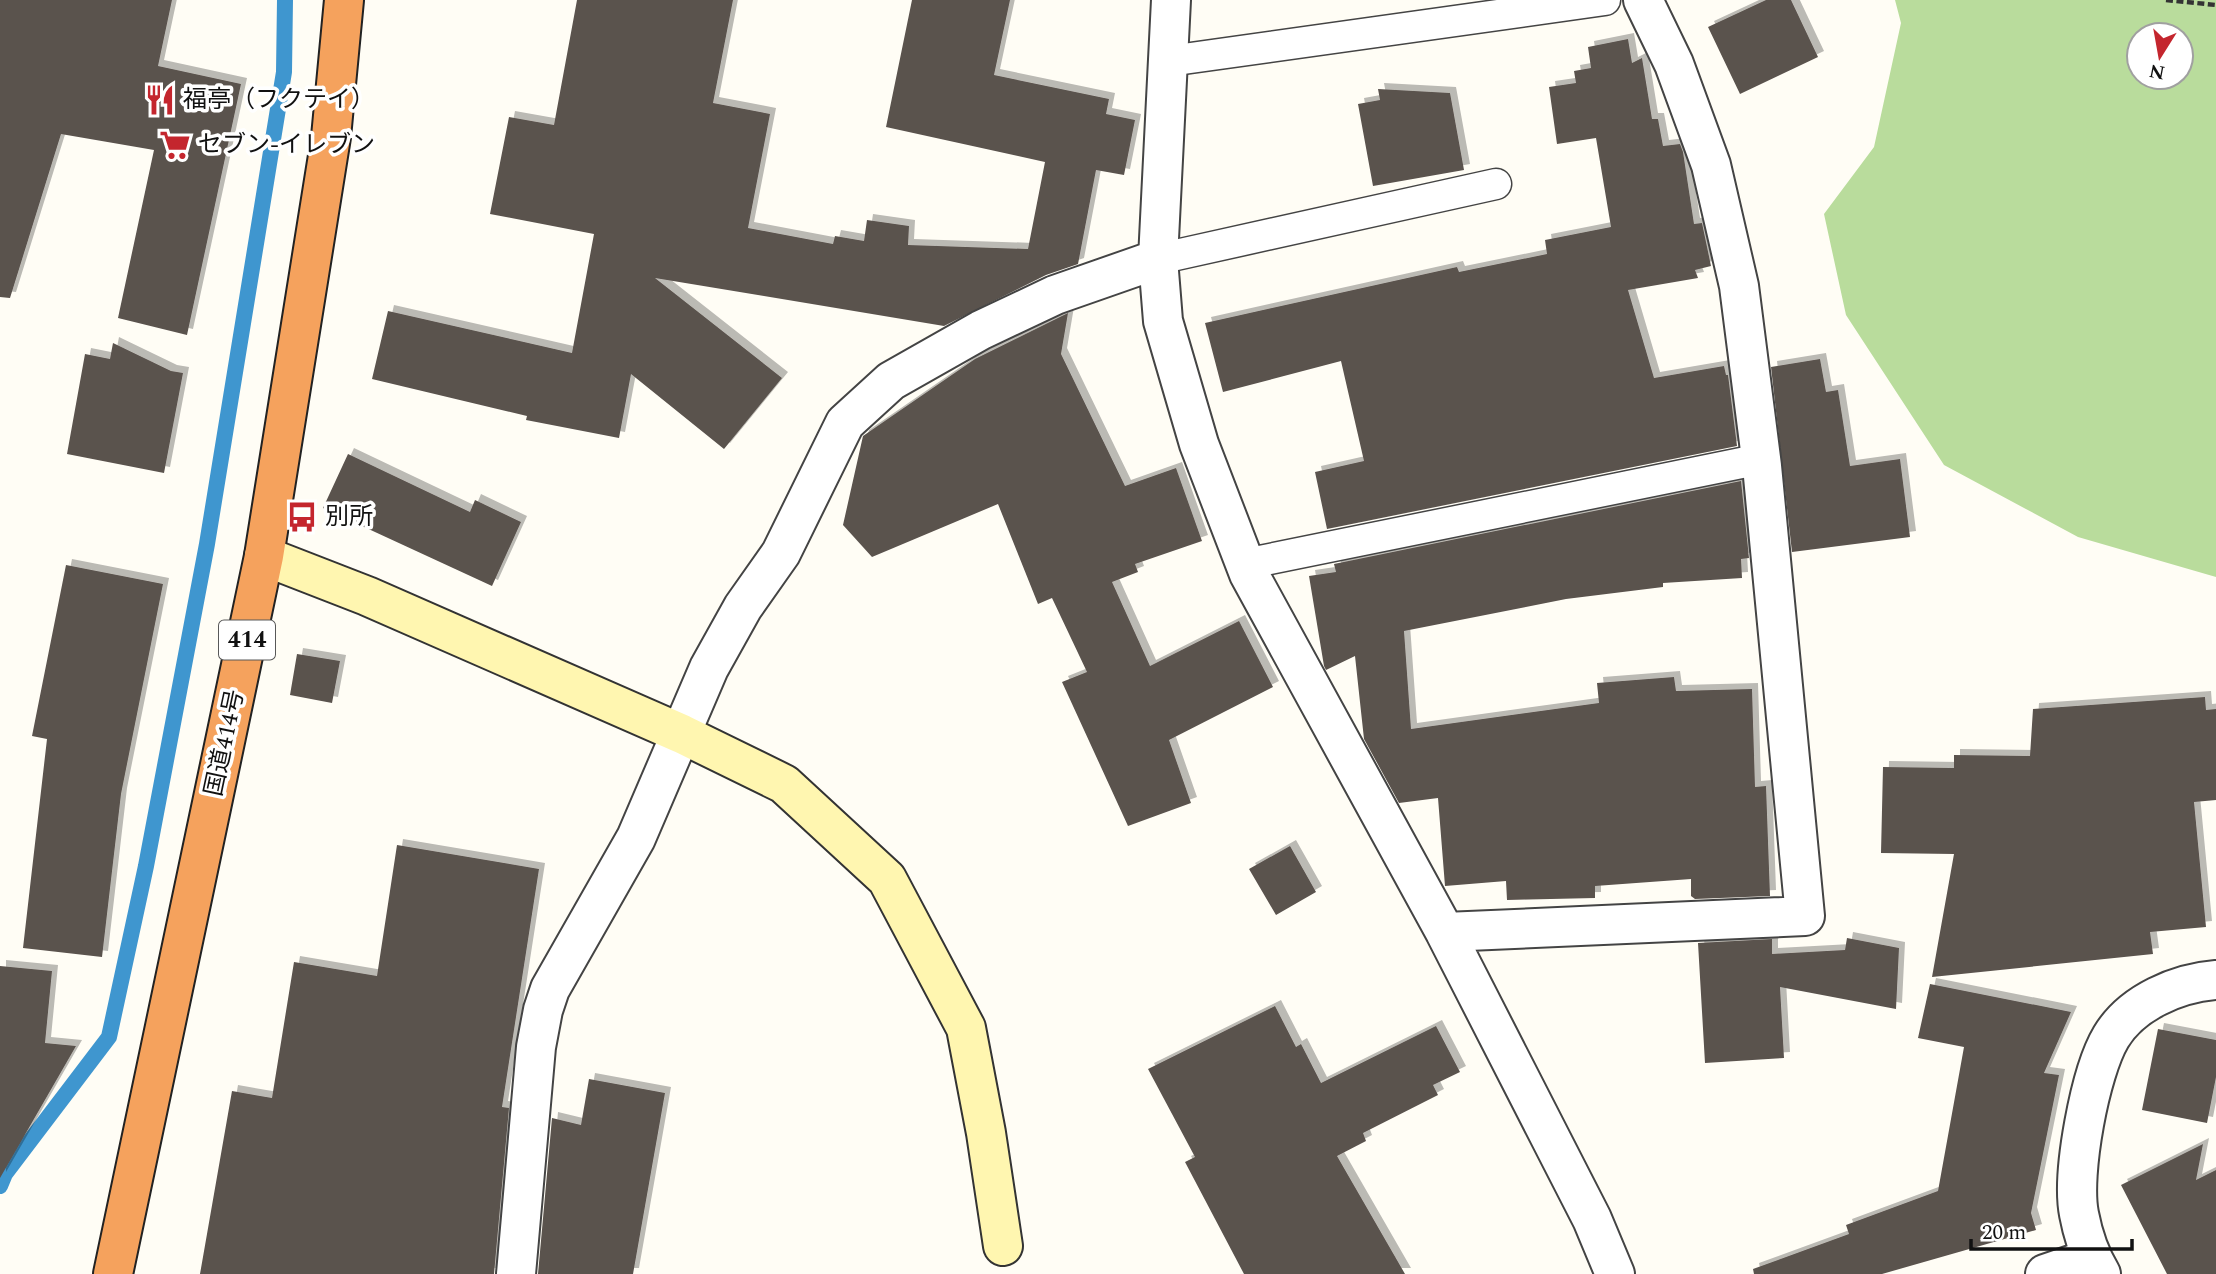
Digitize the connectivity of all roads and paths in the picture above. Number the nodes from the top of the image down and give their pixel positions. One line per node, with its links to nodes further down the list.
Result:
1 (344, 0): 11 (highway, 国道414号 / 414)
2 (1171, 0): 7 (street)
3 (1605, 0): 7 (lane)
4 (1643, 0): 10 (street)
5 (2166, 0): 6 (path)
6 (2216, 5)
7 (1169, 61): 9 (street)
8 (1496, 184): 9 (lane)
9 (1158, 259): 12 (street); 13 (street)
10 (1761, 459): 12 (lane); 14 (street)
11 (264, 556): 13 (street); 18 (highway, 国道414号 / 414)
12 (1245, 564): 14 (street)
13 (682, 734): 16 (street); 19 (street)
14 (1445, 932): 20 (street)
15 (2216, 980): 17 (street)
16 (1003, 1246)
17 (2096, 1266): 21 (street)
18 (113, 1274)
19 (516, 1274)
20 (1615, 1274)
21 (2045, 1274)

